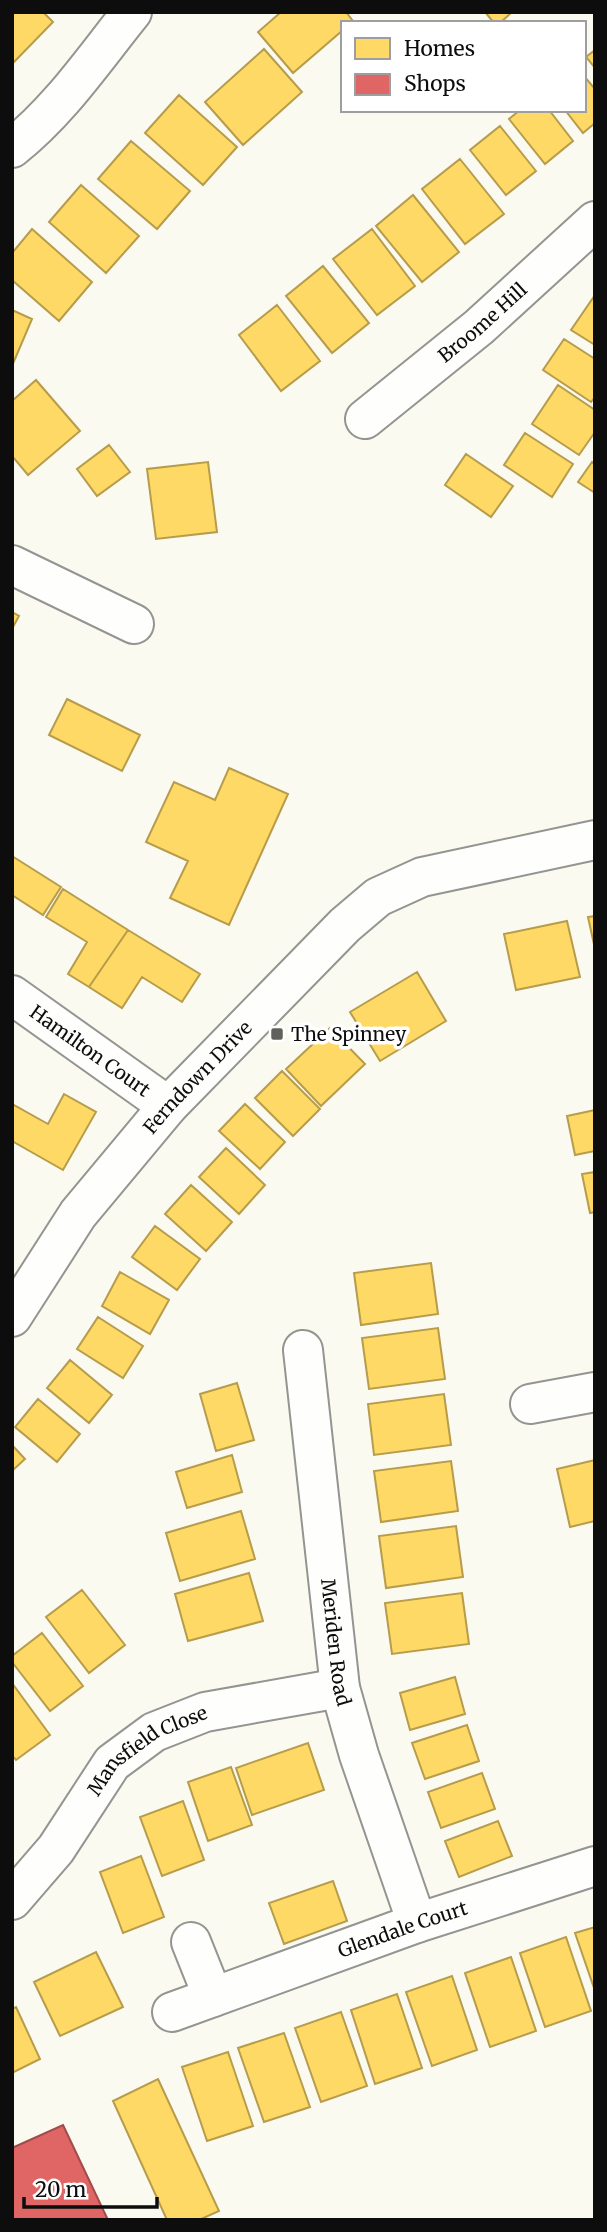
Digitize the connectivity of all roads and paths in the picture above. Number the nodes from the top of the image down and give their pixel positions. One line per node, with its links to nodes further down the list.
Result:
1 (132, 12): 2 (street)
2 (12, 148)
3 (595, 221): 4 (street, Broome Hill)
4 (365, 419)
5 (12, 565): 6 (street)
6 (134, 624)
7 (595, 840): 9 (street, Ferndown Drive)
8 (12, 995): 9 (street, Hamilton Court)
9 (168, 1106): 10 (street, Ferndown Drive)
10 (12, 1317)
11 (303, 1349): 14 (street, Meriden Road)
12 (595, 1392): 13 (street)
13 (530, 1404)
14 (341, 1688): 16 (street, Mansfield Close); 17 (street, Meriden Road)
15 (595, 1866): 17 (street, Glendale Court)
16 (12, 1900)
17 (417, 1923): 19 (street, Glendale Court)
18 (191, 1942): 19 (street)
19 (213, 1997): 20 (street, Glendale Court)
20 (172, 2012)

